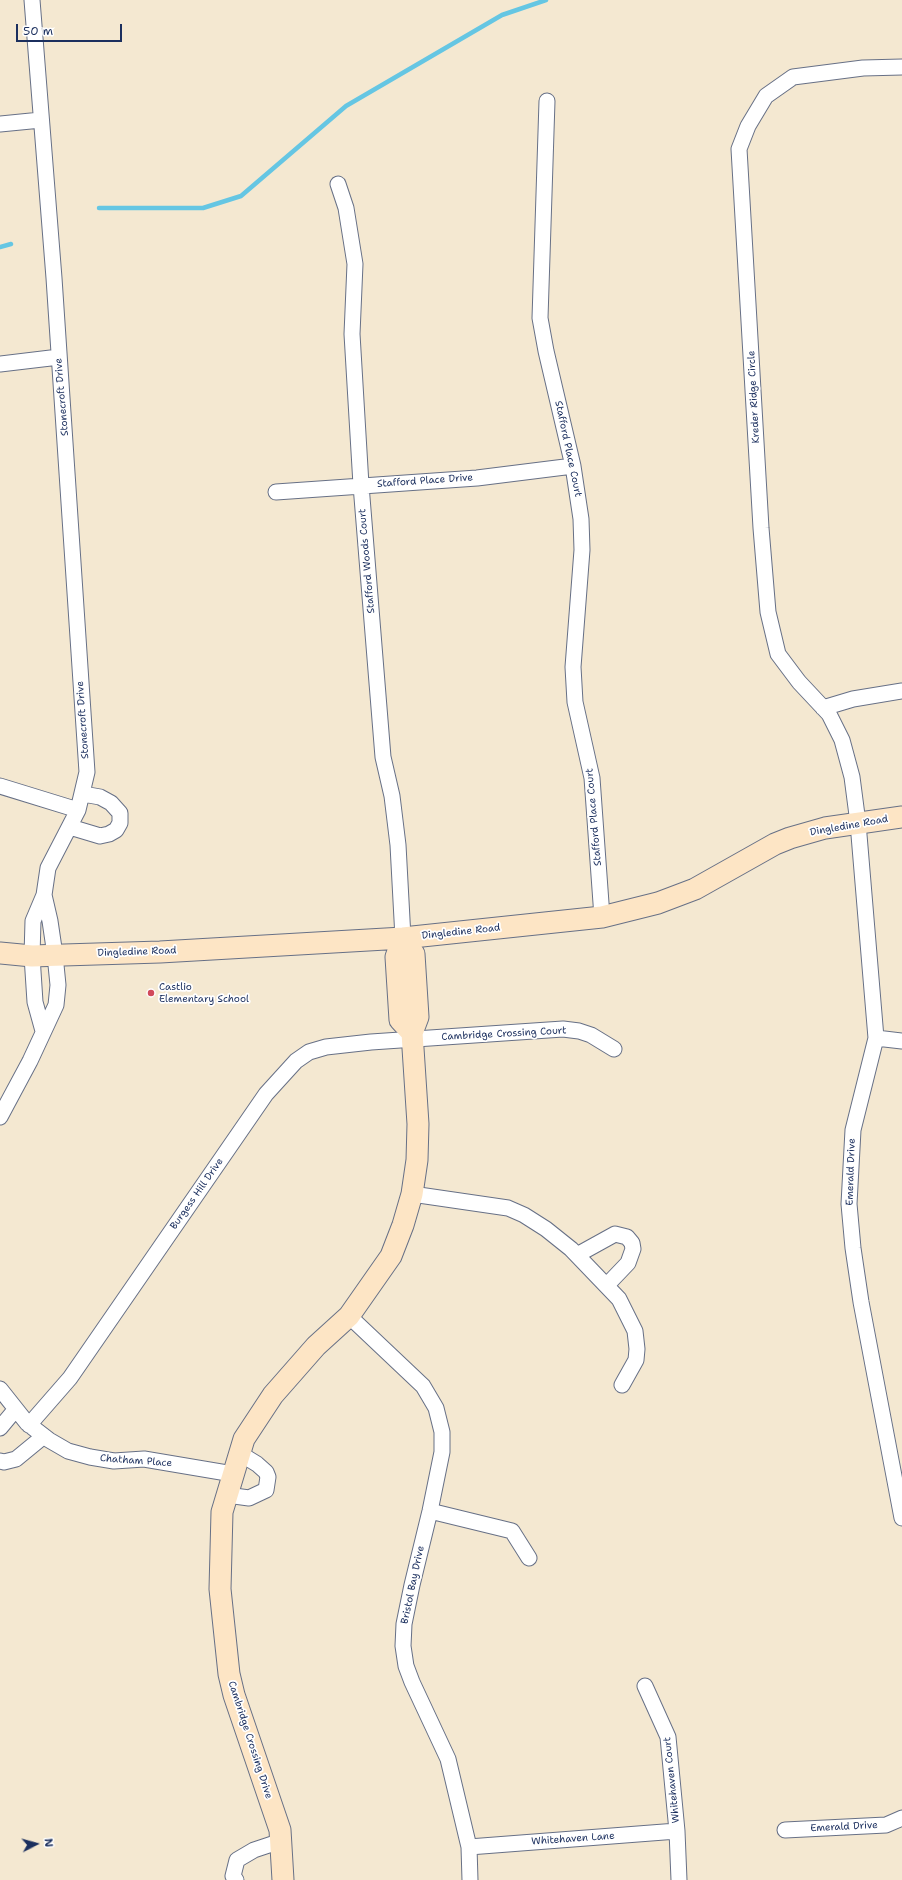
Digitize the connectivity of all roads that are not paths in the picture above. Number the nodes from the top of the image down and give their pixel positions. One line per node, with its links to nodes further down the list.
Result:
1 (32, 0): 4 (street, Stonecroft Drive)
2 (902, 67): 13 (street, Kreder Ridge Circle)
3 (548, 101): 9 (street, Stafford Place Court)
4 (41, 120): 5 (street); 7 (street, Stonecroft Drive)
5 (0, 124)
6 (338, 184): 10 (street, Stafford Woods Court)
7 (59, 357): 8 (street); 15 (street, Stonecroft Drive)
8 (0, 364)
9 (573, 466): 10 (street, Stafford Place Drive); 21 (street, Stafford Place Court)
10 (361, 485): 11 (street, Stafford Place Drive); 22 (street, Stafford Woods Court)
11 (276, 492)
12 (902, 691): 13 (street)
13 (823, 708): 18 (street, Kreder Ridge Circle)
14 (0, 786): 16 (street)
15 (83, 794): 16 (street, Stonecroft Drive); 19 (street)
16 (78, 810): 19 (street, Stonecroft Drive)
17 (902, 817): 18 (street, Dingledine Road)
18 (858, 824): 21 (street, Dingledine Road); 28 (street, Emerald Drive)
19 (70, 827): 20 (street, Stonecroft Drive)
20 (44, 894): 24 (street, Stonecroft Drive); 25 (street, Stonecroft Drive)
21 (602, 917): 22 (street, Dingledine Road)
22 (402, 938): 24 (street, Dingledine Road); 27 (street)
23 (0, 953): 25 (street, Dingledine Road)
24 (55, 955): 25 (street, Dingledine Road); 26 (street)
25 (32, 956): 26 (street)
26 (43, 1031): 31 (street)
27 (412, 1037): 30 (street, Cambridge Crossing Court); 32 (street, Cambridge Crossing Drive); 39 (street, Burgess Hill Drive)
28 (876, 1038): 29 (street); 45 (street, Emerald Drive)
29 (902, 1041)
30 (614, 1049)
31 (0, 1117)
32 (412, 1194): 33 (street); 35 (street, Cambridge Crossing Drive)
33 (577, 1255): 34 (street); 34 (street)
34 (607, 1285): 36 (street)
35 (349, 1316): 42 (street, Cambridge Crossing Drive); 47 (street, Bristol Bay Drive)
36 (622, 1385)
37 (0, 1389): 38 (street, Chatham Place)
38 (15, 1410): 39 (street, Chatham Place); 40 (street)
39 (29, 1425): 41 (street, Chatham Place)
40 (0, 1428)
41 (44, 1436): 43 (street); 44 (street, Chatham Place)
42 (239, 1453): 44 (street, Cambridge Crossing Drive); 46 (street)
43 (0, 1461)
44 (233, 1474): 46 (street, Cambridge Crossing Drive)
45 (898, 1478): 48 (street, Emerald Drive)
46 (227, 1495): 54 (street, Cambridge Crossing Drive)
47 (430, 1511): 49 (street); 55 (street, Bristol Bay Drive)
48 (902, 1518)
49 (529, 1558)
50 (645, 1686): 53 (street, Whitehaven Court)
51 (902, 1818): 52 (street, Emerald Drive)
52 (784, 1830)
53 (677, 1831): 55 (street, Whitehaven Lane); 59 (street, Whitehaven Court)
54 (280, 1841): 56 (street); 57 (street, Cambridge Crossing Drive)
55 (469, 1847): 58 (street, Bristol Bay Drive)
56 (236, 1880)
57 (283, 1880)
58 (470, 1880)
59 (679, 1880)

